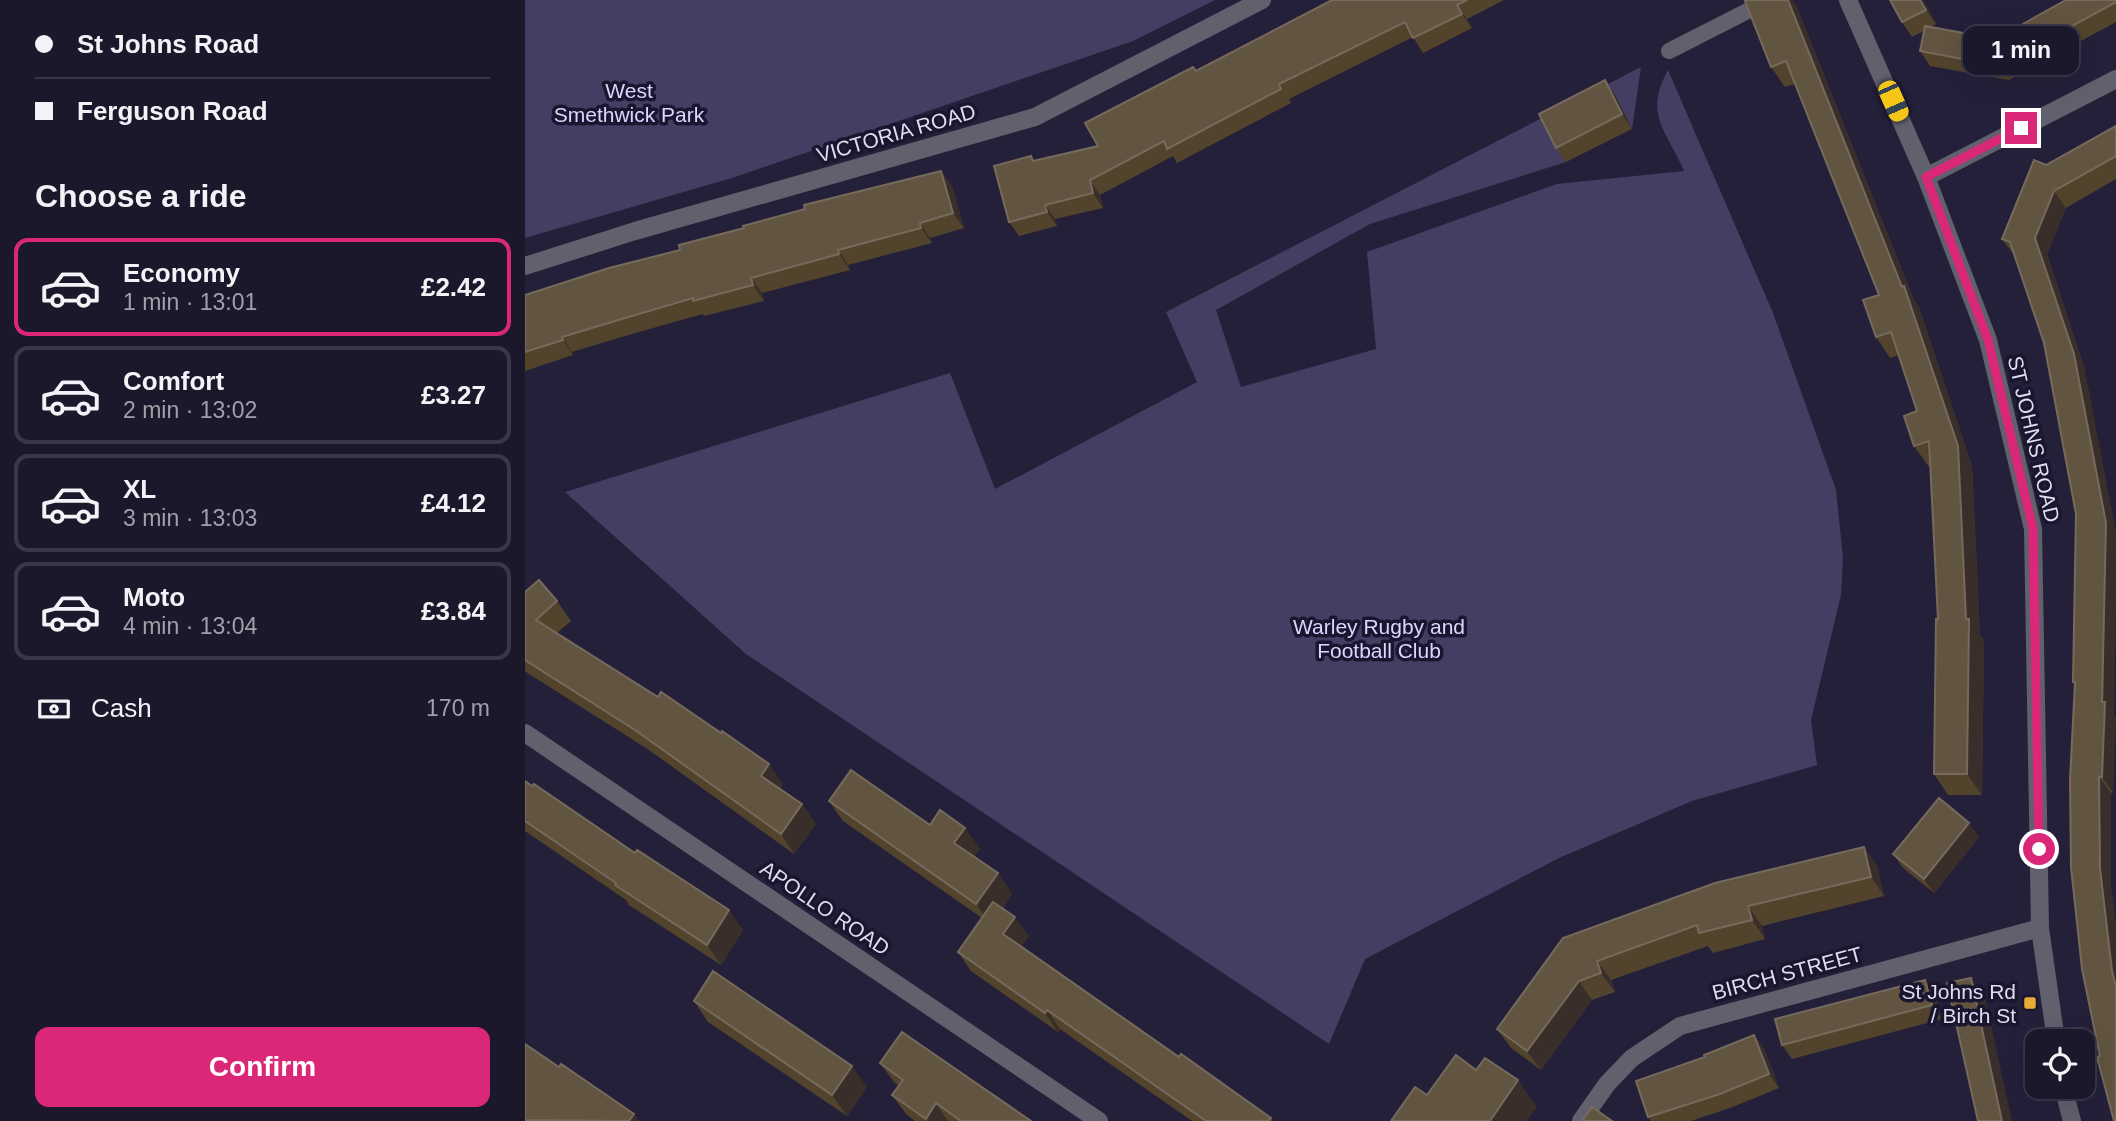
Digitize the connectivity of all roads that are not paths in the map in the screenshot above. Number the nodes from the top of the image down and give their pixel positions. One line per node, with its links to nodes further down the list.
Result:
1 (1262, 0): 7 (street, VICTORIA ROAD)
2 (1769, 0): 4 (lane)
3 (1848, 0): 6 (street, ST JOHNS ROAD)
4 (1669, 51)
5 (2116, 79): 6 (street)
6 (1926, 177): 9 (street, ST JOHNS ROAD)
7 (525, 266)
8 (525, 733): 12 (street, APOLLO ROAD)
9 (2040, 928): 10 (street, ST JOHNS ROAD); 13 (street, BIRCH STREET)
10 (2054, 1029)
11 (2066, 1099): 14 (street)
12 (1099, 1121)
13 (1581, 1121)
14 (2071, 1121)

